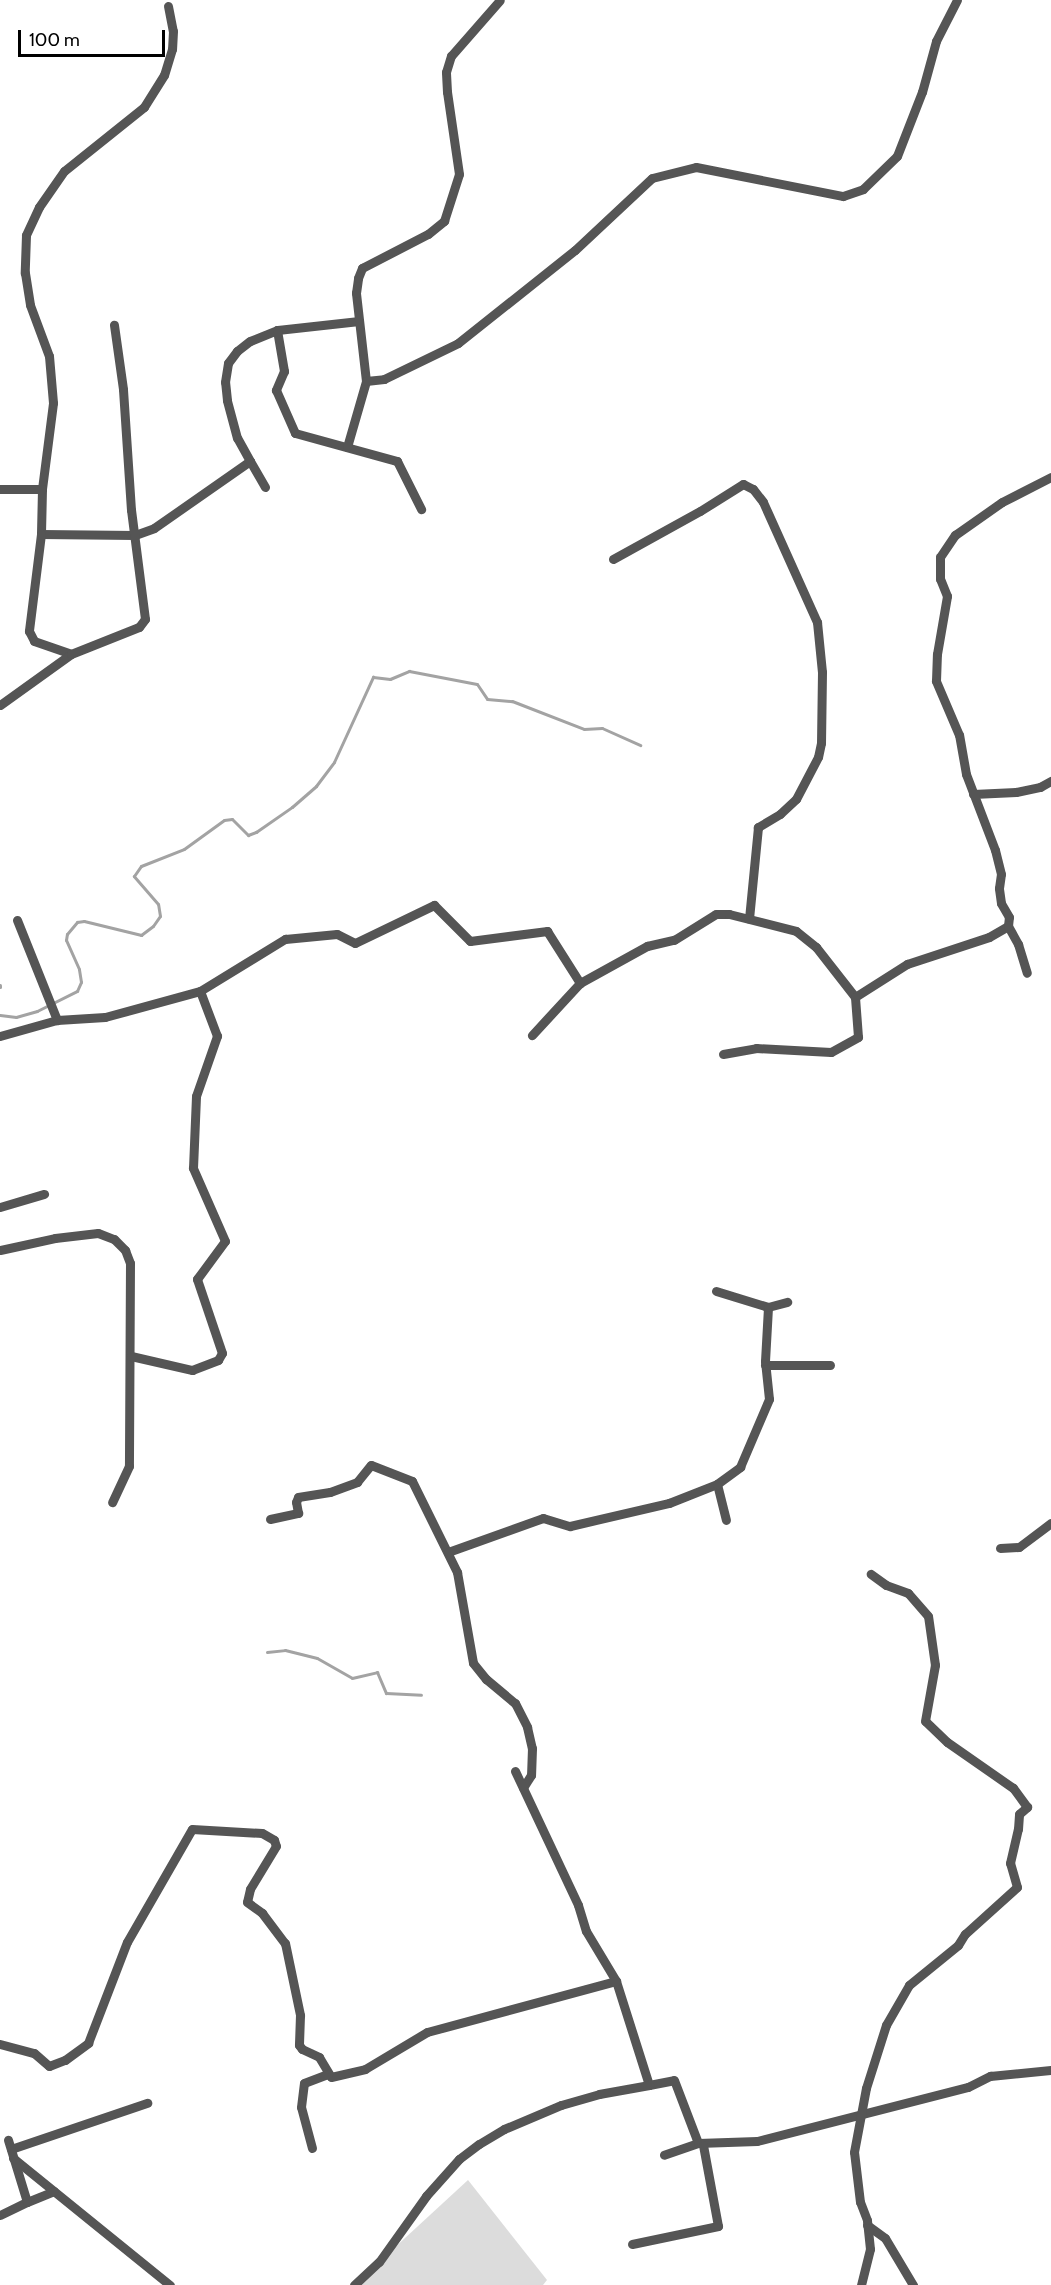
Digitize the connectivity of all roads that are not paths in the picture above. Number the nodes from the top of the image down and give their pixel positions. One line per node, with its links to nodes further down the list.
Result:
1 (500, 0): 4 (street)
2 (957, 0): 7 (street)
3 (168, 6): 13 (street)
4 (359, 321): 6 (street); 7 (street)
5 (114, 325): 16 (street)
6 (278, 330): 8 (street); 9 (street)
7 (366, 381): 8 (street)
8 (346, 447): 14 (street)
9 (250, 461): 11 (street); 16 (street)
10 (1051, 477): 21 (street)
11 (265, 487)
12 (0, 489): 13 (street)
13 (42, 489): 15 (street)
14 (421, 509)
15 (41, 534): 16 (street); 18 (street)
16 (135, 535): 18 (street)
17 (613, 559): 22 (street)
18 (71, 654): 19 (street)
19 (0, 705)
20 (1051, 781): 21 (street)
21 (973, 794): 24 (street)
22 (749, 919): 26 (street); 28 (street)
23 (17, 920): 29 (street)
24 (1008, 926): 25 (street); 28 (street)
25 (1027, 973)
26 (580, 983): 27 (street); 30 (street)
27 (200, 991): 29 (street); 39 (street)
28 (855, 997): 32 (street)
29 (55, 1016): 31 (street)
30 (532, 1035)
31 (0, 1036)
32 (723, 1054)
33 (44, 1194): 34 (street)
34 (0, 1207)
35 (0, 1250): 39 (street)
36 (716, 1291): 38 (street)
37 (787, 1302): 38 (street)
38 (768, 1307): 40 (street)
39 (131, 1356): 43 (street)
40 (765, 1365): 41 (street); 42 (street)
41 (830, 1365)
42 (717, 1484): 45 (street); 48 (street)
43 (112, 1502)
44 (270, 1519): 48 (street)
45 (726, 1520)
46 (1051, 1523): 47 (street)
47 (1000, 1548)
48 (448, 1552): 51 (street)
49 (871, 1574): 58 (street)
50 (515, 1770): 51 (street)
51 (523, 1788): 52 (street)
52 (616, 1981): 55 (street); 56 (street)
53 (0, 2044): 55 (street)
54 (1051, 2070): 58 (street)
55 (328, 2074): 60 (street)
56 (649, 2085): 59 (street); 69 (street)
57 (147, 2103): 61 (street)
58 (860, 2115): 59 (street); 66 (street)
59 (701, 2144): 62 (street); 67 (street)
60 (312, 2148)
61 (11, 2149): 63 (street); 64 (street)
62 (664, 2155)
63 (54, 2191): 64 (street); 68 (street)
64 (27, 2202): 65 (street)
65 (0, 2215)
66 (867, 2225): 70 (street); 71 (street)
67 (632, 2244)
68 (170, 2285)
69 (354, 2285)
70 (861, 2285)
71 (913, 2285)

